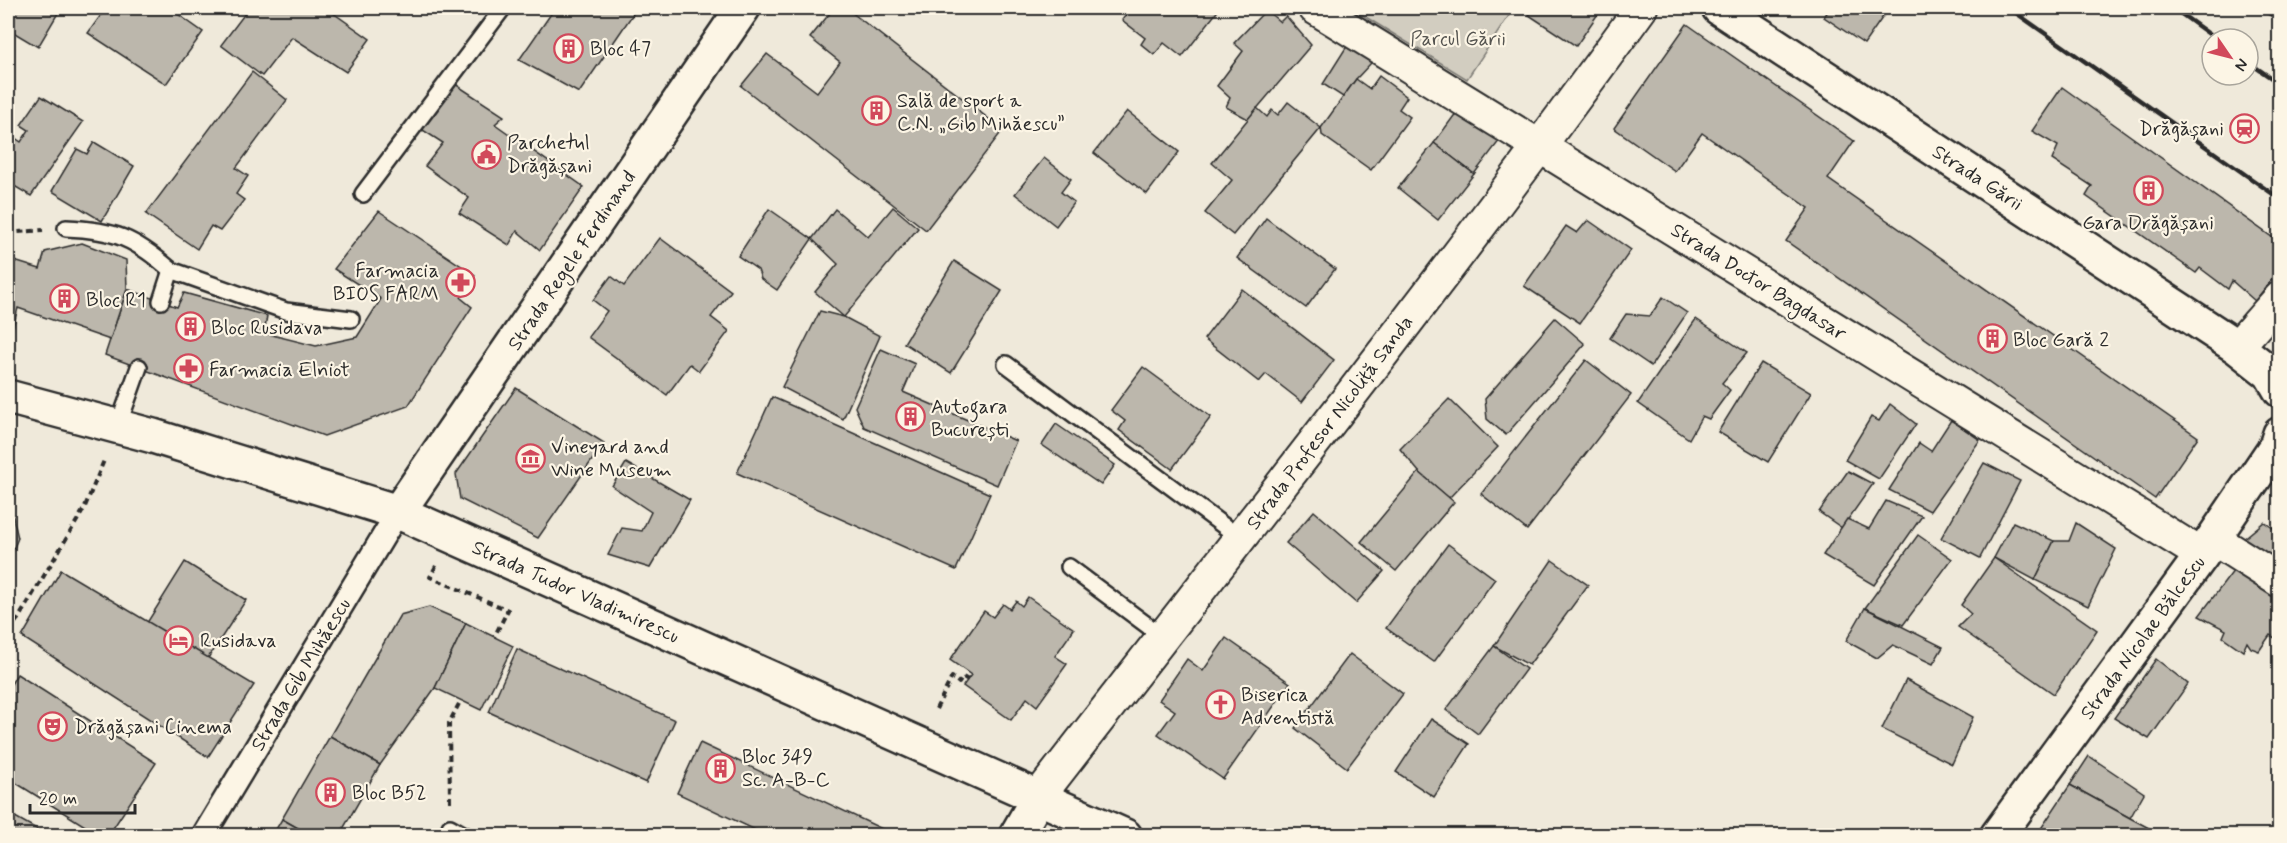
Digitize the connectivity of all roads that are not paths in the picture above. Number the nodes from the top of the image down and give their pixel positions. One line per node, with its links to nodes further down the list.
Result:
1 (503, 8): 7 (lane)
2 (743, 8): 20 (main road, Strada Regele Ferdinand)
3 (1315, 8): 6 (street, Strada Doctor Bagdasar)
4 (1641, 8): 6 (street, Strada Profesor Nicoliță Sanda)
5 (1719, 8): 13 (main road, Strada Gării)
6 (1541, 146): 21 (street, Strada Profesor Nicoliță Sanda); 22 (street, Strada Doctor Bagdasar)
7 (363, 194)
8 (66, 228): 9 (lane)
9 (171, 270): 11 (lane); 12 (lane)
10 (2280, 298): 13 (street)
11 (161, 301)
12 (351, 319)
13 (2237, 347): 16 (main road)
14 (1006, 364): 21 (lane)
15 (139, 367): 18 (lane)
16 (2280, 390)
17 (8, 397): 18 (main road, Strada Tudor Vladimirescu)
18 (118, 426): 20 (main road, Strada Tudor Vladimirescu)
19 (2280, 434): 22 (main road, Strada Nicolae Bălcescu)
20 (398, 512): 26 (main road, Strada Tudor Vladimirescu); 28 (street, Strada Gib Mihăescu)
21 (1240, 538): 25 (street, Strada Profesor Nicoliță Sanda)
22 (2208, 547): 24 (street, Strada Doctor Bagdasar); 32 (main road, Strada Nicolae Bălcescu)
23 (1069, 567): 25 (lane)
24 (2280, 581)
25 (1162, 637): 26 (street, Strada Profesor Nicoliță Sanda)
26 (1039, 796): 30 (main road, Strada Profesor Nicoliță Sanda); 31 (main road, Strada Tudor Vladimirescu)
27 (450, 826): 29 (lane)
28 (203, 836)
29 (466, 836)
30 (1016, 836)
31 (1125, 836)
32 (1997, 836)

